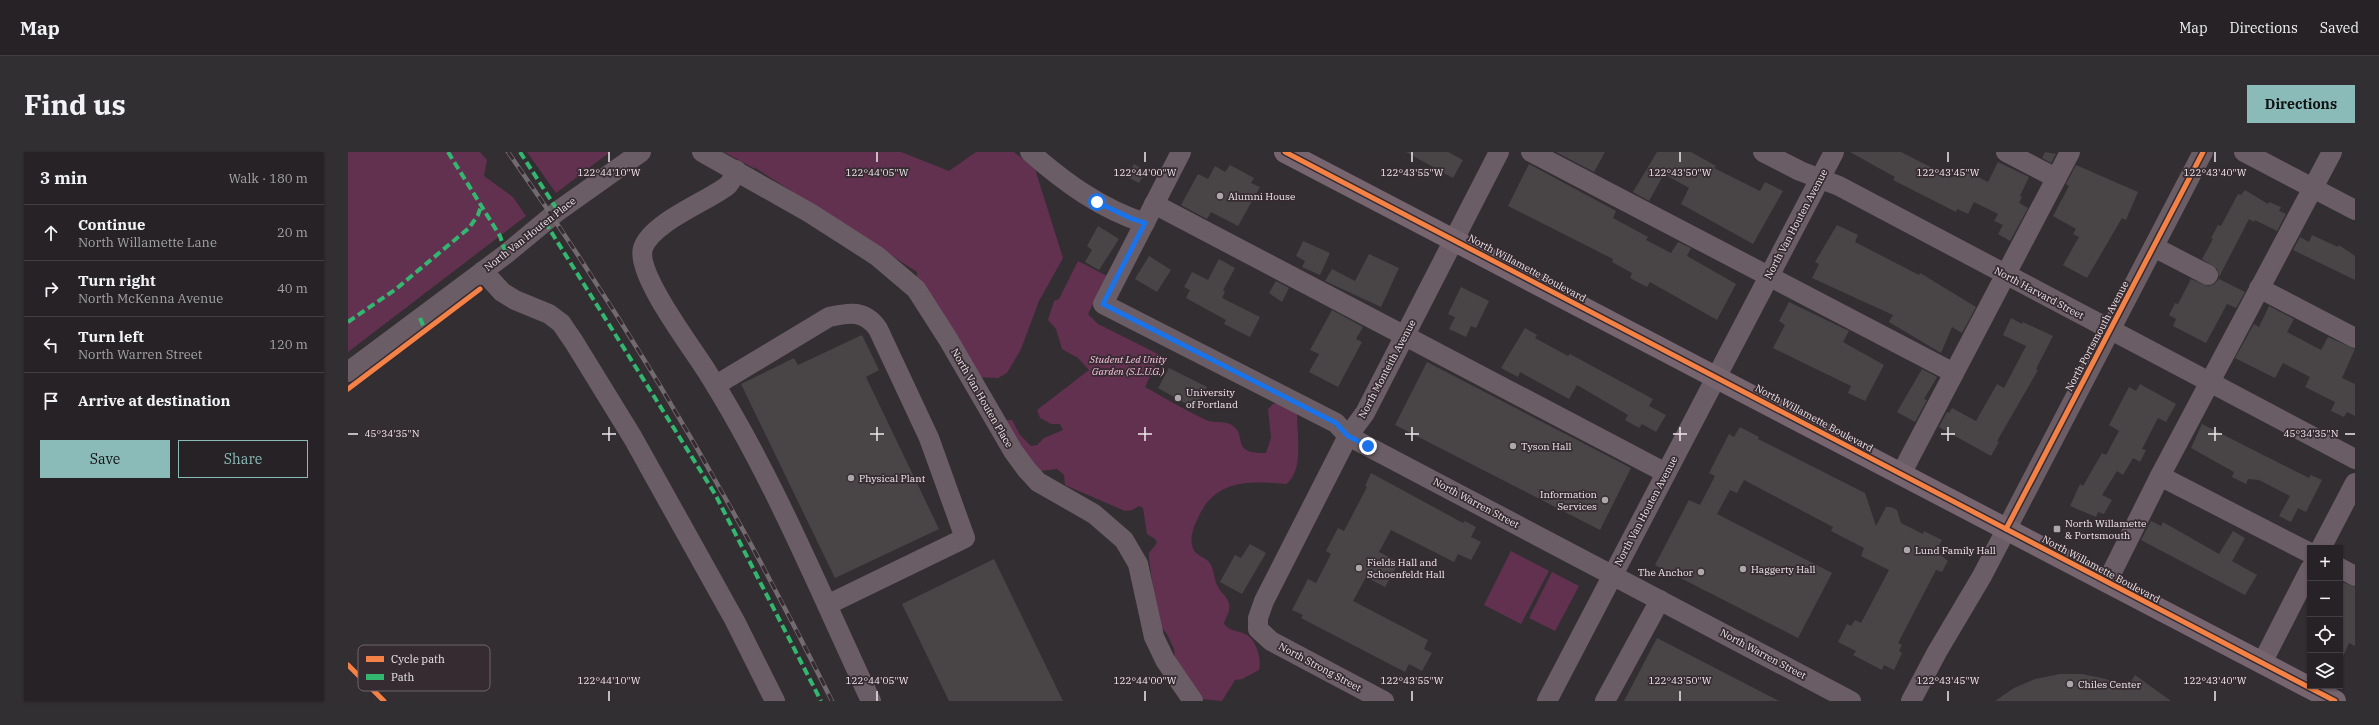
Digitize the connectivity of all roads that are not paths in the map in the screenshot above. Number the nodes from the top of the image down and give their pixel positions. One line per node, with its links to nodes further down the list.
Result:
1 (641, 152): 24 (street, North Van Houten Place)
2 (702, 152): 15 (street, North Van Houten Place)
3 (1030, 152): 21 (street)
4 (1181, 152): 19 (street)
5 (1285, 152): 22 (main road, North Willamette Boulevard)
6 (1499, 152): 22 (street, North Monteith Avenue)
7 (1531, 152): 27 (street)
8 (1763, 152): 17 (street, North Harvard Street)
9 (1834, 152): 17 (street, North Van Houten Avenue)
10 (2006, 152): 16 (street)
11 (2070, 152): 16 (street)
12 (2204, 152): 23 (street, North Portsmouth Avenue)
13 (2244, 152): 18 (street)
14 (2332, 152): 18 (street)
15 (736, 170): 36 (street); 57 (street, North Van Houten Place)
16 (2056, 178): 25 (street)
17 (1820, 179): 25 (street, North Harvard Street); 27 (street, North Van Houten Avenue)
18 (2313, 188): 20 (street); 28 (street)
19 (1154, 204): 21 (street); 30 (street)
20 (2355, 210)
21 (1145, 223): 37 (street, North Warren Street)
22 (1454, 240): 30 (street, North Monteith Avenue); 34 (main road, North Willamette Boulevard)
23 (2154, 247): 26 (street); 29 (street, North Portsmouth Avenue)
24 (483, 271): 32 (street, North Van Houten Place); 55 (street)
25 (2005, 275): 29 (street, North Harvard Street); 33 (street)
26 (2208, 275)
27 (1769, 277): 33 (street); 34 (street, North Van Houten Avenue)
28 (2259, 288): 31 (street); 35 (street)
29 (2110, 330): 35 (street, North Harvard Street); 43 (street, North Portsmouth Avenue)
30 (1405, 335): 37 (street, North Monteith Avenue); 39 (street)
31 (2355, 338)
32 (348, 372)
33 (1954, 373): 40 (street)
34 (1716, 377): 39 (street, North Van Houten Avenue); 40 (main road, North Willamette Boulevard)
35 (2210, 383): 38 (street, North Harvard Street); 41 (street)
36 (716, 385): 52 (street); 52 (street)
37 (1348, 436): 47 (street, North Warren Street); 53 (street, North Monteith Avenue)
38 (2355, 459)
39 (1666, 473): 47 (street, North Van Houten Avenue)
40 (1901, 474): 43 (main road, North Willamette Boulevard)
41 (2160, 476): 45 (street); 50 (street)
42 (2355, 483): 44 (street)
43 (2006, 529): 50 (main road, North Willamette Boulevard); 62 (street, North Portsmouth Avenue)
44 (2323, 545)
45 (2307, 551)
46 (2343, 570): 49 (street)
47 (1613, 575): 51 (street, North Warren Street); 59 (street, North Van Houten Avenue)
48 (2307, 575): 54 (street)
49 (2355, 576)
50 (2108, 582): 54 (main road, North Willamette Boulevard)
51 (1660, 600): 60 (street); 61 (street, North Warren Street)
52 (827, 605): 56 (street)
53 (1258, 629): 58 (street, North Strong Street)
54 (2262, 663): 63 (main road, North Willamette Boulevard)
55 (776, 701)
56 (871, 701)
57 (1192, 701)
58 (1384, 701)
59 (1547, 701)
60 (1605, 701)
61 (1851, 701)
62 (1911, 701)
63 (2335, 701)

